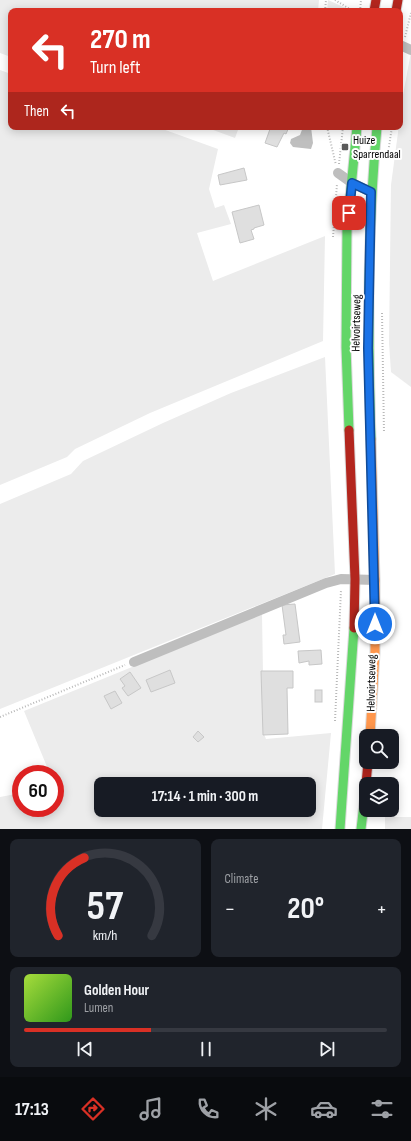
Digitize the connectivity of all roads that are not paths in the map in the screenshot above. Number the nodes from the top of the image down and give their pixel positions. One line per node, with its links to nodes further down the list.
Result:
1 (357, 130): 4 (main road, Helvoirtseweg)
2 (377, 130): 5 (main road, Helvoirtseweg)
3 (338, 172): 4 (street)
4 (352, 183): 5 (street); 6 (main road, Helvoirtseweg)
5 (371, 192): 7 (main road, Helvoirtseweg)
6 (355, 579): 7 (street); 8 (street); 11 (main road, Helvoirtseweg)
7 (375, 580): 9 (main road, Helvoirtseweg)
8 (134, 662)
9 (370, 729)
10 (362, 817): 12 (main road)
11 (340, 829)
12 (361, 829)

